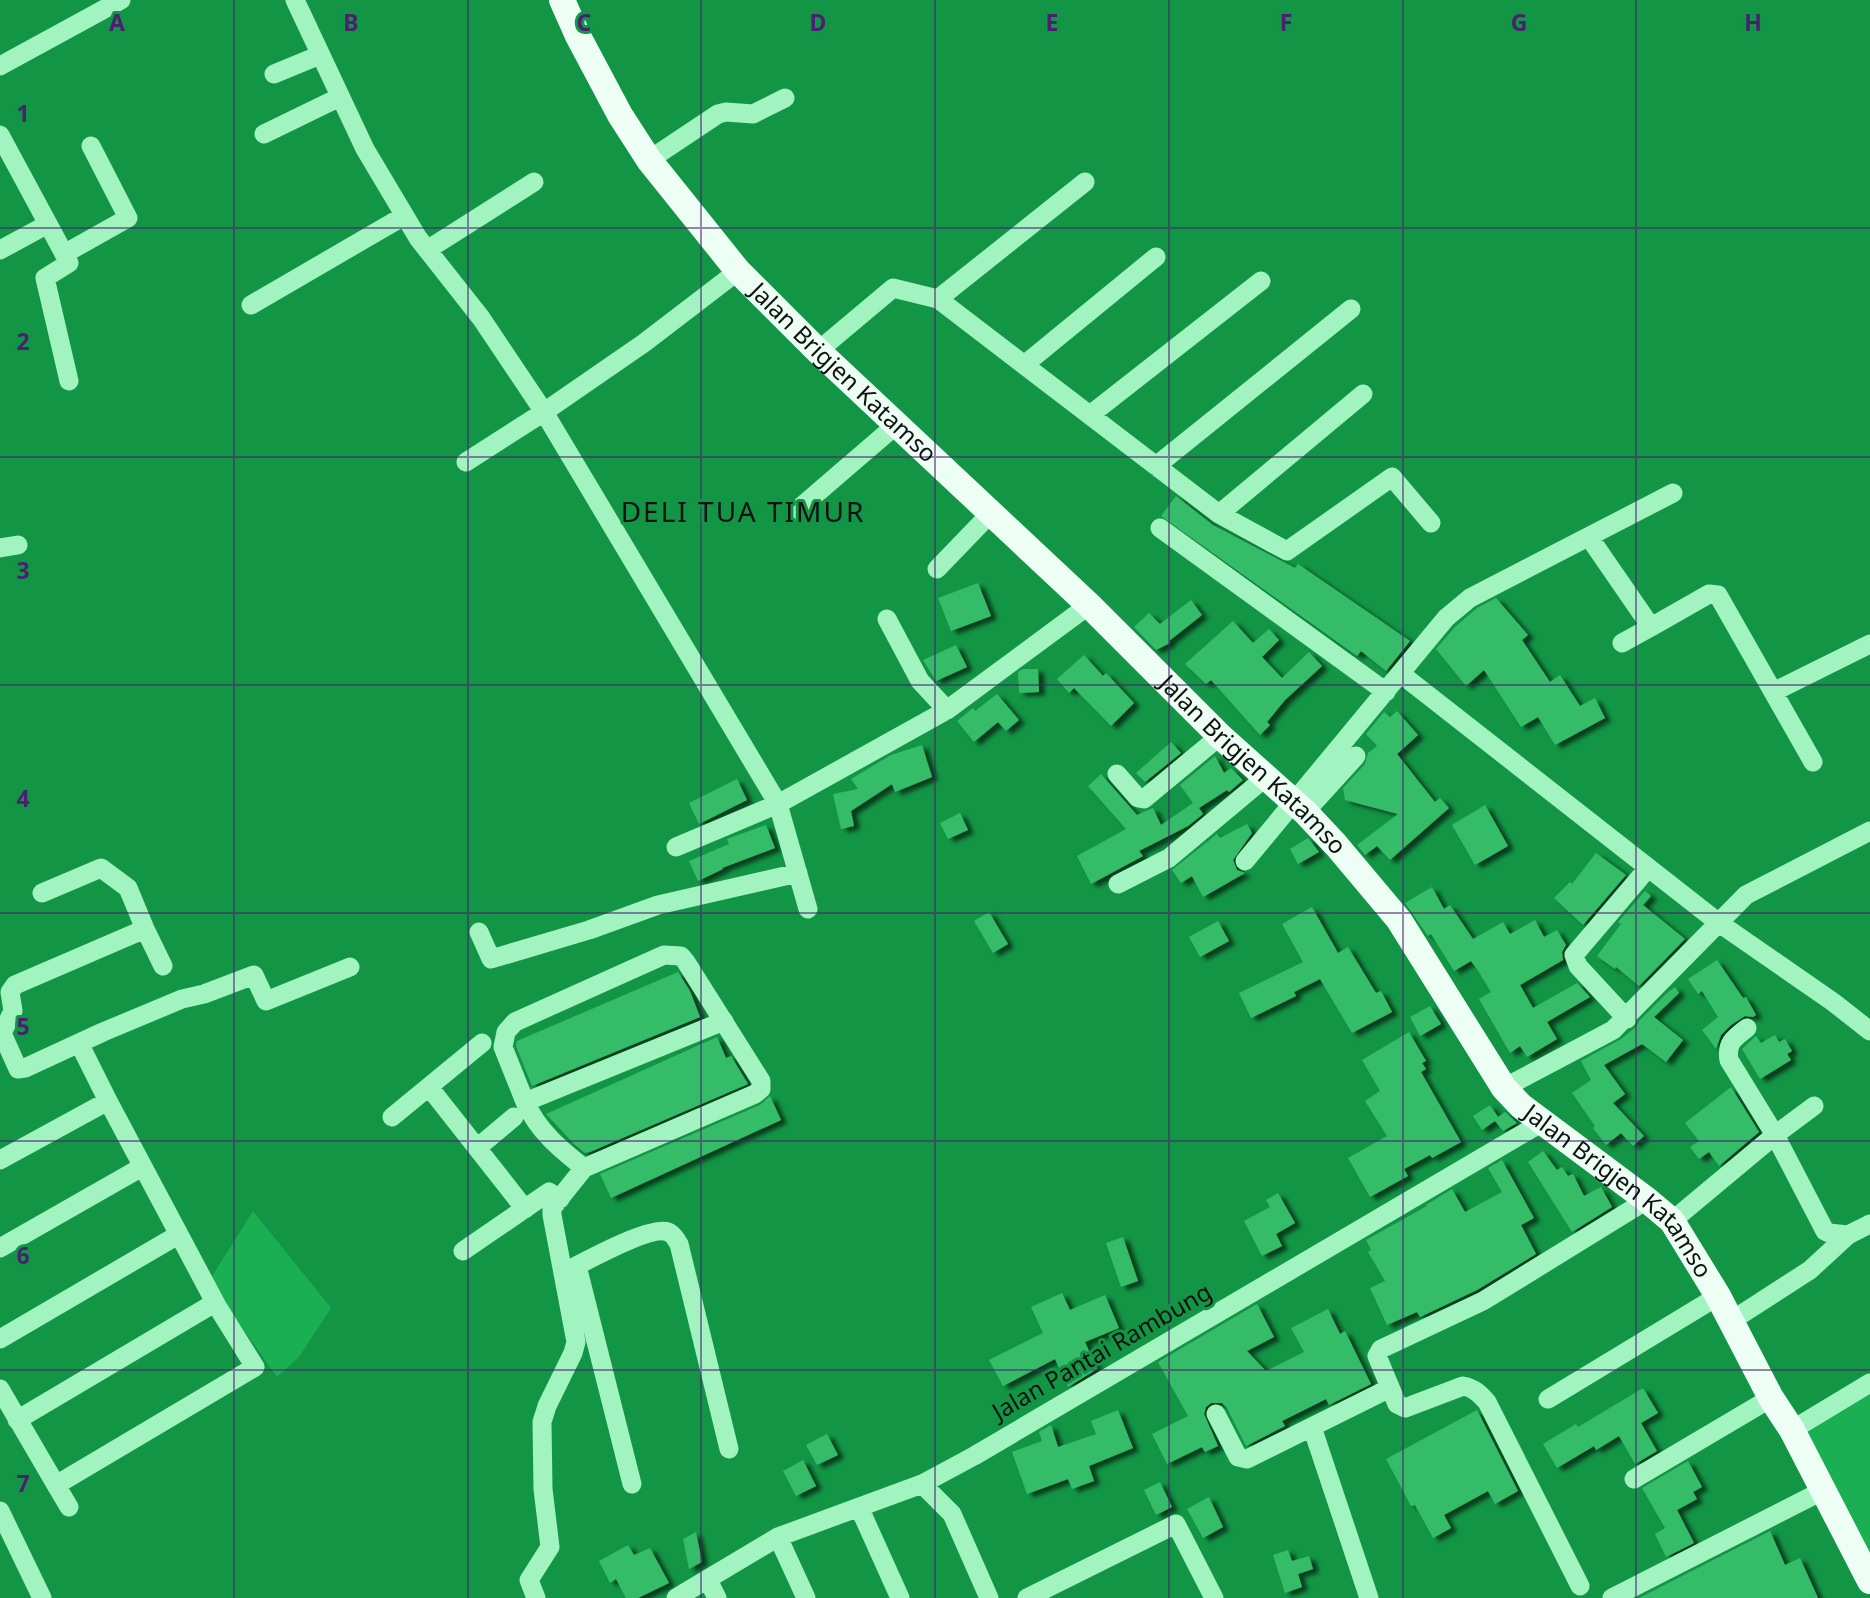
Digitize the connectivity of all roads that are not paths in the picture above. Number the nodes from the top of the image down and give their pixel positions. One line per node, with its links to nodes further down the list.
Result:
1 (121, 0): 5 (street)
2 (295, 0): 4 (street)
3 (562, 0): 12 (main road, Jalan Brigjen Katamso)
4 (320, 55): 6 (street); 7 (street)
5 (0, 66)
6 (274, 74)
7 (340, 97): 9 (street); 16 (street)
8 (785, 98): 12 (street)
9 (264, 134)
10 (0, 135): 13 (street)
11 (91, 146): 20 (street)
12 (649, 160): 22 (main road, Jalan Brigjen Katamso)
13 (6, 162): 17 (street)
14 (534, 182): 19 (street)
15 (1085, 182): 24 (street)
16 (404, 216): 19 (street); 25 (street)
17 (48, 224): 18 (street); 20 (street)
18 (0, 250)
19 (427, 250): 31 (street)
20 (64, 254): 29 (street)
21 (1156, 257): 28 (street)
22 (738, 271): 27 (main road, Jalan Brigjen Katamso); 31 (street)
23 (1261, 281): 32 (street)
24 (938, 299): 27 (street); 28 (street)
25 (251, 304)
26 (1351, 309): 35 (street)
27 (818, 351): 33 (main road, Jalan Brigjen Katamso)
28 (1024, 365): 32 (street)
29 (69, 381)
30 (1363, 394): 39 (street)
31 (544, 412): 34 (street); 58 (street)
32 (1090, 415): 35 (street)
33 (896, 425): 37 (street); 38 (main road, Jalan Brigjen Katamso)
34 (466, 462)
35 (1156, 466): 39 (street)
36 (1673, 493): 42 (street)
37 (795, 512)
38 (991, 513): 43 (street); 44 (main road, Jalan Brigjen Katamso)
39 (1219, 514): 40 (street)
40 (1431, 523)
41 (1160, 528): 50 (street)
42 (1589, 537): 46 (street); 49 (street)
43 (937, 569)
44 (1089, 605): 52 (street); 53 (main road, Jalan Brigjen Katamso)
45 (887, 619): 52 (street)
46 (1651, 627): 47 (street); 51 (street)
47 (1622, 643)
48 (1870, 644): 51 (street)
49 (1401, 674): 50 (street); 63 (street)
50 (1386, 692): 59 (street)
51 (1773, 692): 55 (street)
52 (947, 710): 58 (street)
53 (1220, 736): 56 (street); 57 (main road, Jalan Brigjen Katamso)
54 (1356, 756): 59 (street)
55 (1813, 762)
56 (1117, 774)
57 (1266, 776): 59 (main road, Jalan Brigjen Katamso); 65 (street)
58 (778, 804): 61 (street); 64 (street)
59 (1299, 807): 62 (street); 80 (main road, Jalan Brigjen Katamso)
60 (1870, 831): 68 (street)
61 (676, 847)
62 (1245, 861)
63 (1648, 868): 68 (street); 73 (street)
64 (798, 873): 67 (street); 70 (street)
65 (1118, 884)
66 (42, 893): 69 (street)
67 (808, 909)
68 (1719, 923): 73 (street); 76 (street)
69 (145, 929): 71 (street); 72 (street)
70 (479, 932)
71 (163, 966)
72 (350, 967)
73 (1627, 1018): 80 (street)
74 (724, 1021): 83 (street); 83 (street); 90 (street)
75 (1746, 1028): 86 (street)
76 (1870, 1031)
77 (79, 1043): 81 (street)
78 (482, 1043): 79 (street)
79 (429, 1087): 84 (street); 87 (street)
80 (1504, 1088): 85 (main road, Jalan Brigjen Katamso)
81 (108, 1101): 88 (street); 89 (street)
82 (1814, 1106): 86 (street)
83 (520, 1109): 87 (street); 90 (street)
84 (392, 1117)
85 (1541, 1123): 91 (main road, Jalan Brigjen Katamso); 116 (street, Jalan Pantai Rambung)
86 (1775, 1135): 93 (street); 96 (street)
87 (477, 1147): 92 (street)
88 (0, 1160)
89 (142, 1167): 95 (street); 97 (street)
90 (574, 1181): 92 (street); 99 (street)
91 (1647, 1200): 93 (main road, Jalan Brigjen Katamso); 105 (street)
92 (525, 1209): 98 (street)
93 (1672, 1221): 100 (main road, Jalan Brigjen Katamso)
94 (1870, 1224): 96 (street)
95 (178, 1235): 101 (street); 103 (street)
96 (1848, 1235): 102 (street)
97 (0, 1248)
98 (463, 1251)
99 (570, 1269): 113 (street); 115 (street); 127 (street)
100 (1718, 1296): 102 (main road, Jalan Brigjen Katamso); 108 (street)
101 (217, 1306): 110 (street); 117 (street)
102 (1731, 1321): 107 (main road, Jalan Brigjen Katamso)
103 (0, 1339)
104 (1870, 1383): 112 (street)
105 (1390, 1388): 111 (street); 124 (street)
106 (0, 1389): 110 (street)
107 (1771, 1398): 112 (main road, Jalan Brigjen Katamso); 114 (street)
108 (1548, 1399)
109 (1216, 1414): 111 (street)
110 (17, 1420): 117 (street)
111 (1312, 1427): 134 (street)
112 (1792, 1430): 118 (main road, Jalan Brigjen Katamso)
113 (729, 1448)
114 (1634, 1479)
115 (632, 1484)
116 (922, 1484): 120 (street, Jalan Pantai Rambung); 131 (street)
117 (56, 1485): 119 (street)
118 (1822, 1491): 123 (main road, Jalan Brigjen Katamso); 135 (street)
119 (69, 1507)
120 (859, 1507): 122 (street, Jalan Pantai Rambung); 130 (street)
121 (0, 1511): 126 (street)
122 (778, 1537): 125 (street, Jalan Pantai Rambung); 129 (street)
123 (1870, 1581)
124 (1580, 1586)
125 (712, 1589): 128 (street, Jalan Pantai Rambung)
126 (42, 1598)
127 (536, 1598)
128 (676, 1598)
129 (806, 1598)
130 (900, 1598)
131 (989, 1598)
132 (1027, 1598): 133 (street)
133 (1214, 1598)
134 (1369, 1598)
135 (1612, 1598)

